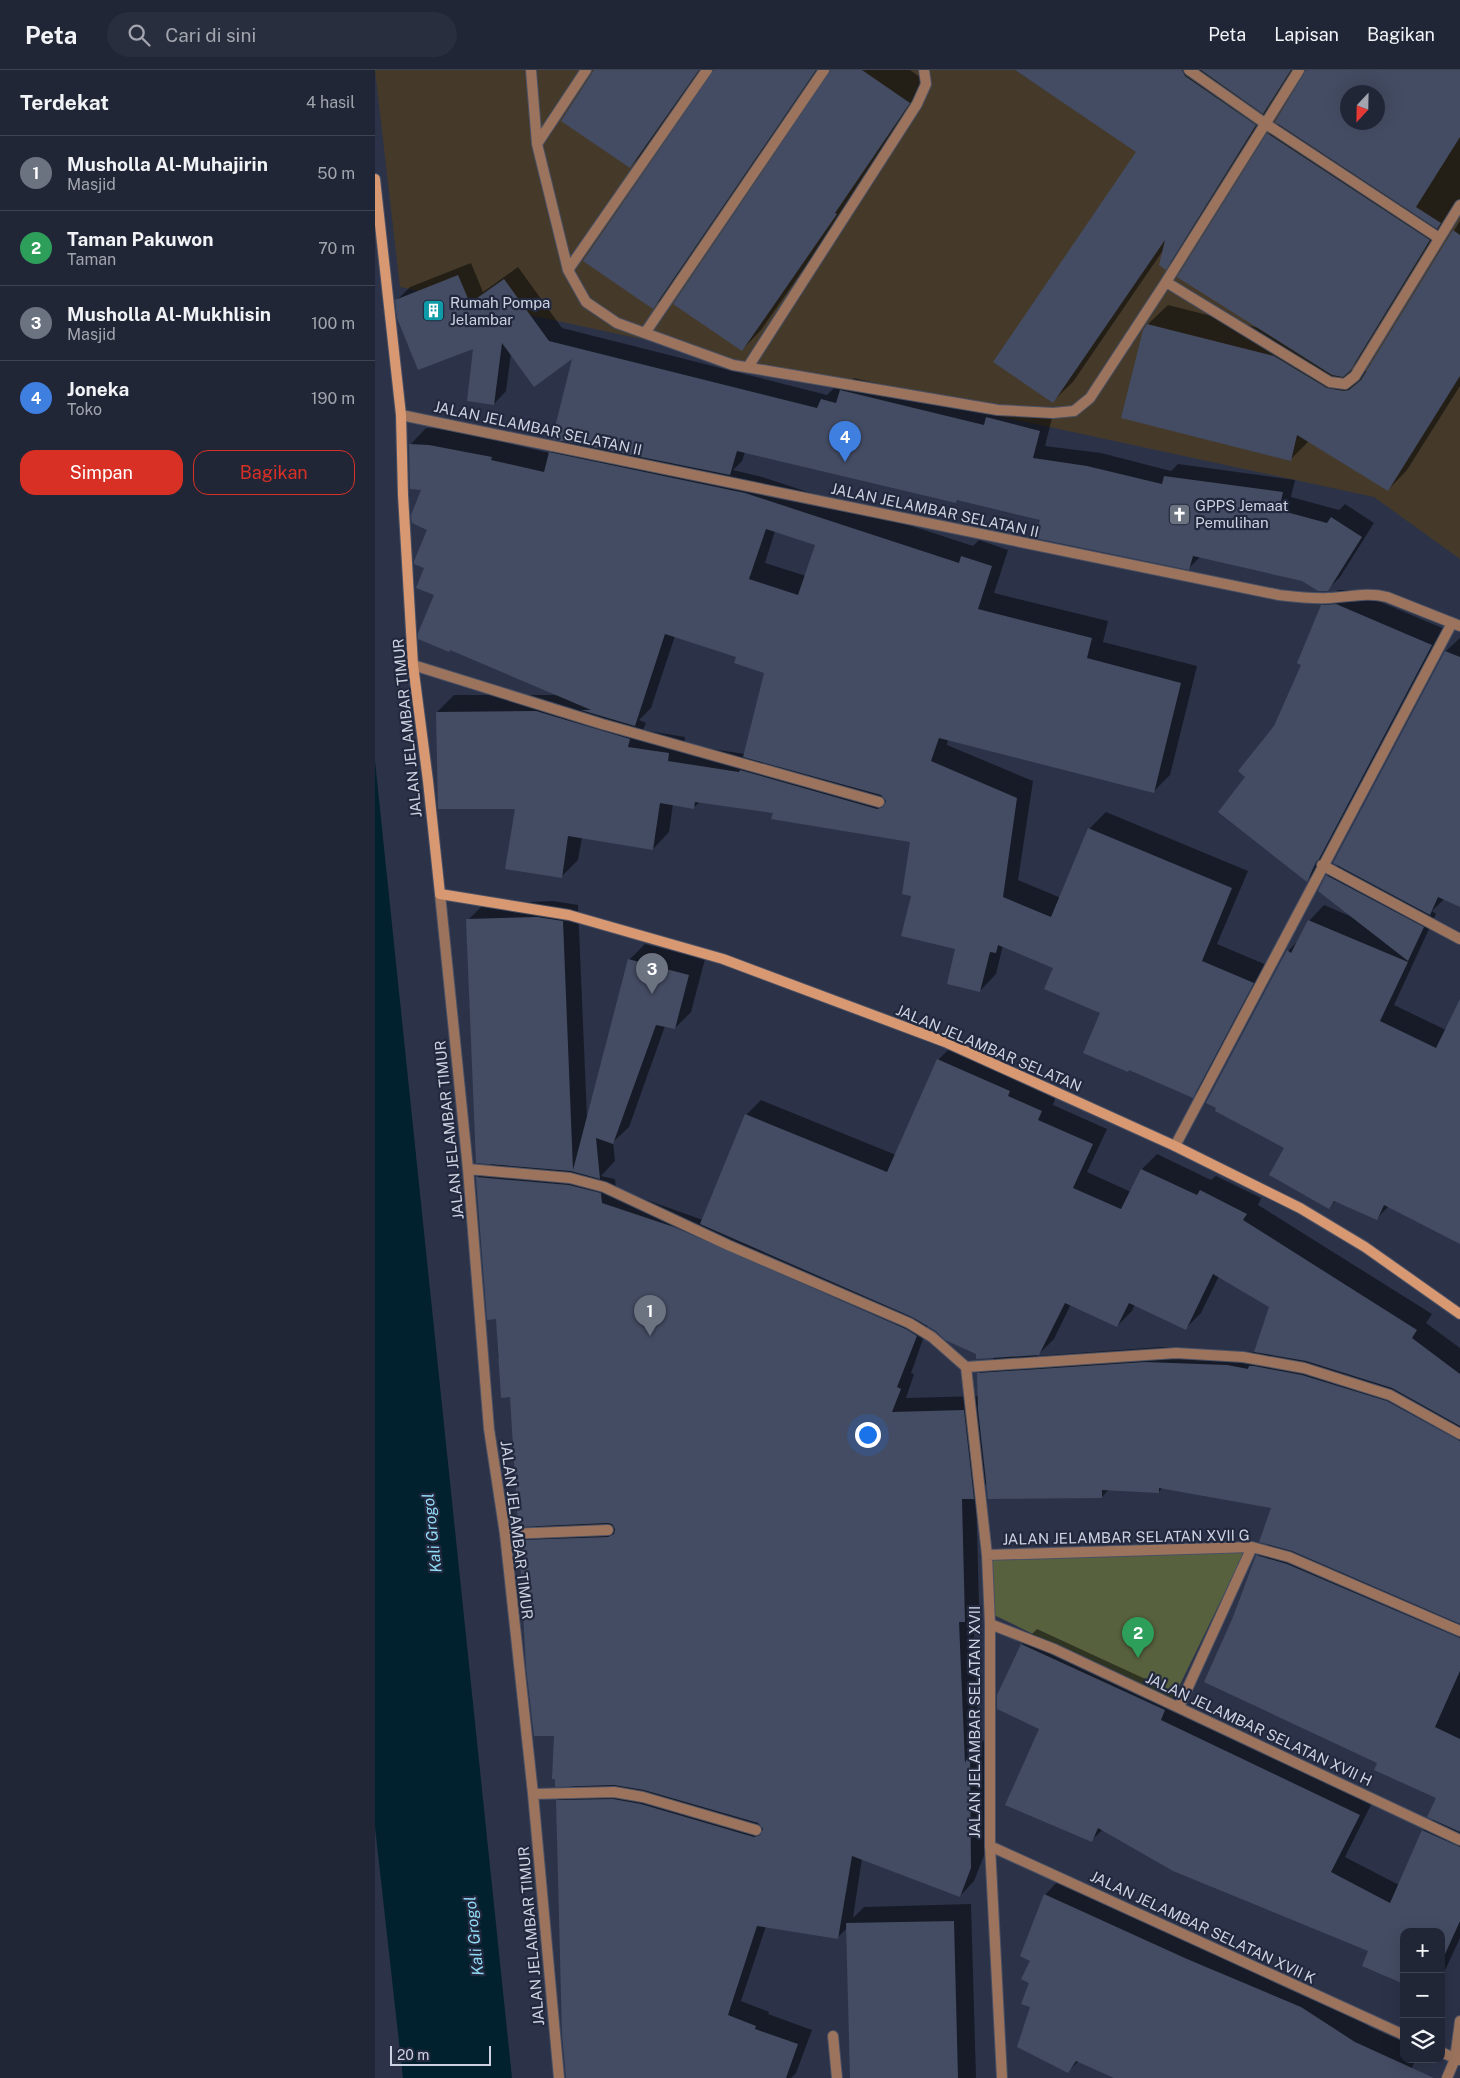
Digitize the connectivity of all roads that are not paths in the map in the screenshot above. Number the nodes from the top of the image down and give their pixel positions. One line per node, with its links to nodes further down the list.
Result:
1 (531, 70): 9 (street)
2 (586, 70): 9 (street)
3 (707, 70): 13 (street)
4 (824, 70): 15 (street)
5 (924, 70): 16 (street)
6 (1189, 70): 8 (street)
7 (1299, 70): 8 (street)
8 (1265, 124): 12 (street); 14 (street)
9 (537, 144): 13 (street)
10 (375, 179): 17 (street, JALAN JELAMBAR TIMUR)
11 (1460, 205): 12 (street)
12 (1439, 238): 14 (street)
13 (568, 270): 15 (street)
14 (1166, 282): 16 (street)
15 (645, 333): 16 (street)
16 (748, 367)
17 (401, 416): 18 (street, JALAN JELAMBAR SELATAN II); 19 (street, JALAN JELAMBAR TIMUR)
18 (1456, 624): 21 (street)
19 (413, 665): 20 (street); 22 (street, JALAN JELAMBAR TIMUR)
20 (879, 802)
21 (1323, 865): 23 (street); 24 (street)
22 (440, 894): 24 (street, JALAN JELAMBAR SELATAN); 25 (street, JALAN JELAMBAR TIMUR)
23 (1460, 939)
24 (1175, 1146): 26 (street, JALAN JELAMBAR SELATAN)
25 (469, 1169): 27 (street); 30 (street, JALAN JELAMBAR TIMUR)
26 (1460, 1314)
27 (966, 1367): 28 (street); 32 (street, JALAN JELAMBAR SELATAN XVII)
28 (1460, 1434)
29 (608, 1530): 30 (street)
30 (505, 1534): 36 (street, JALAN JELAMBAR TIMUR)
31 (1253, 1547): 32 (street, JALAN JELAMBAR SELATAN XVII G); 34 (street, JALAN JELAMBAR SELATAN XVII G); 35 (street)
32 (987, 1555): 33 (street, JALAN JELAMBAR SELATAN XVII)
33 (990, 1624): 35 (street, JALAN JELAMBAR SELATAN XVII H); 39 (street, JALAN JELAMBAR SELATAN XVII)
34 (1460, 1631)
35 (1179, 1707): 38 (street, JALAN JELAMBAR SELATAN XVII H)
36 (533, 1794): 37 (street); 45 (street, JALAN JELAMBAR TIMUR)
37 (756, 1830)
38 (1460, 1840)
39 (990, 1846): 41 (street, JALAN JELAMBAR SELATAN XVII K); 47 (street, JALAN JELAMBAR SELATAN XVII)
40 (1460, 2021): 44 (street)
41 (1400, 2033)
42 (833, 2036): 46 (street)
43 (1445, 2054): 44 (street)
44 (1458, 2060): 48 (street)
45 (559, 2078)
46 (837, 2078)
47 (1002, 2078)
48 (1447, 2078)

